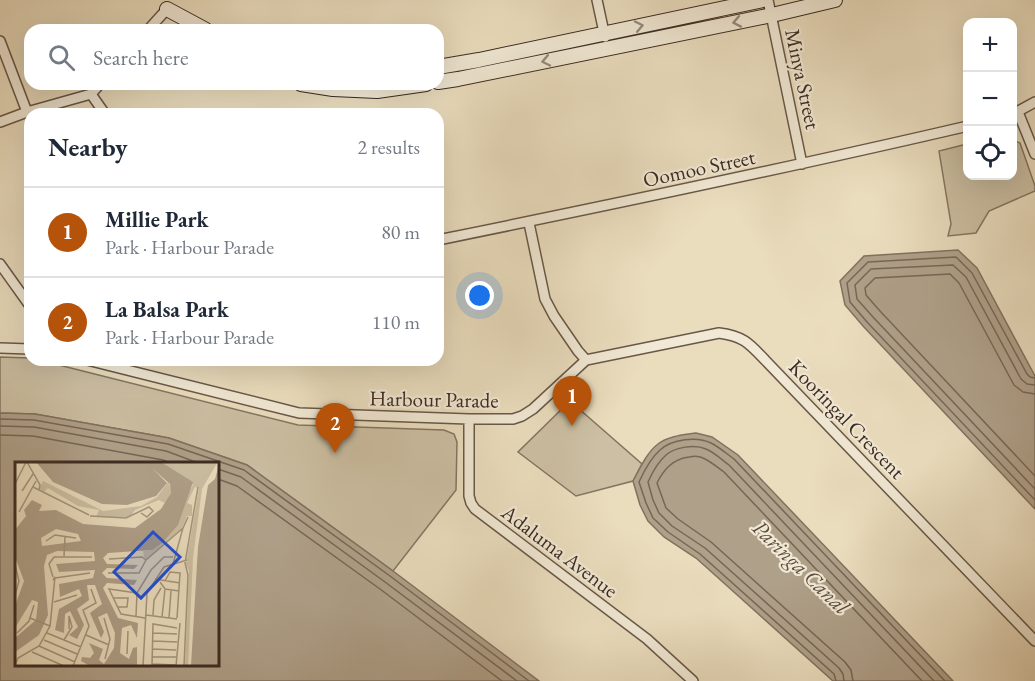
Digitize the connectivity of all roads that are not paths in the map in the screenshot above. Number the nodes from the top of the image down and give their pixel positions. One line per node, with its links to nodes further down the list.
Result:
1 (597, 0): 10 (street)
2 (763, 0): 10 (main road, one-way to 2)
3 (768, 0): 6 (street, Minya Street)
4 (835, 0): 6 (main road)
5 (163, 4): 7 (street); 8 (main road); 9 (main road)
6 (771, 15): 12 (main road, one-way to 12); 27 (street, Minya Street)
7 (151, 24)
8 (181, 24)
9 (196, 24)
10 (605, 33): 12 (street); 13 (main road)
11 (0, 41): 18 (street)
12 (608, 48): 14 (main road, one-way to 14)
13 (444, 66)
14 (444, 81)
15 (95, 90): 16 (street)
16 (91, 94): 19 (street); 20 (street)
17 (1035, 102): 21 (street)
18 (25, 108)
19 (41, 108)
20 (101, 108)
21 (1017, 112)
22 (24, 113): 24 (street)
23 (1017, 117): 26 (street)
24 (0, 122)
25 (963, 127): 27 (street, Oomoo Street)
26 (1035, 154)
27 (802, 164): 28 (street, Oomoo Street)
28 (529, 223): 29 (street, Oomoo Street); 34 (street)
29 (444, 239)
30 (0, 264): 31 (street)
31 (24, 298)
32 (0, 348): 33 (street)
33 (24, 349)
34 (586, 360): 36 (street, Harbour Parade); 37 (street, Kooringal Crescent)
35 (111, 366): 36 (street, Harbour Parade)
36 (469, 419): 38 (street, Adaluma Avenue)
37 (1035, 640)
38 (693, 681)

